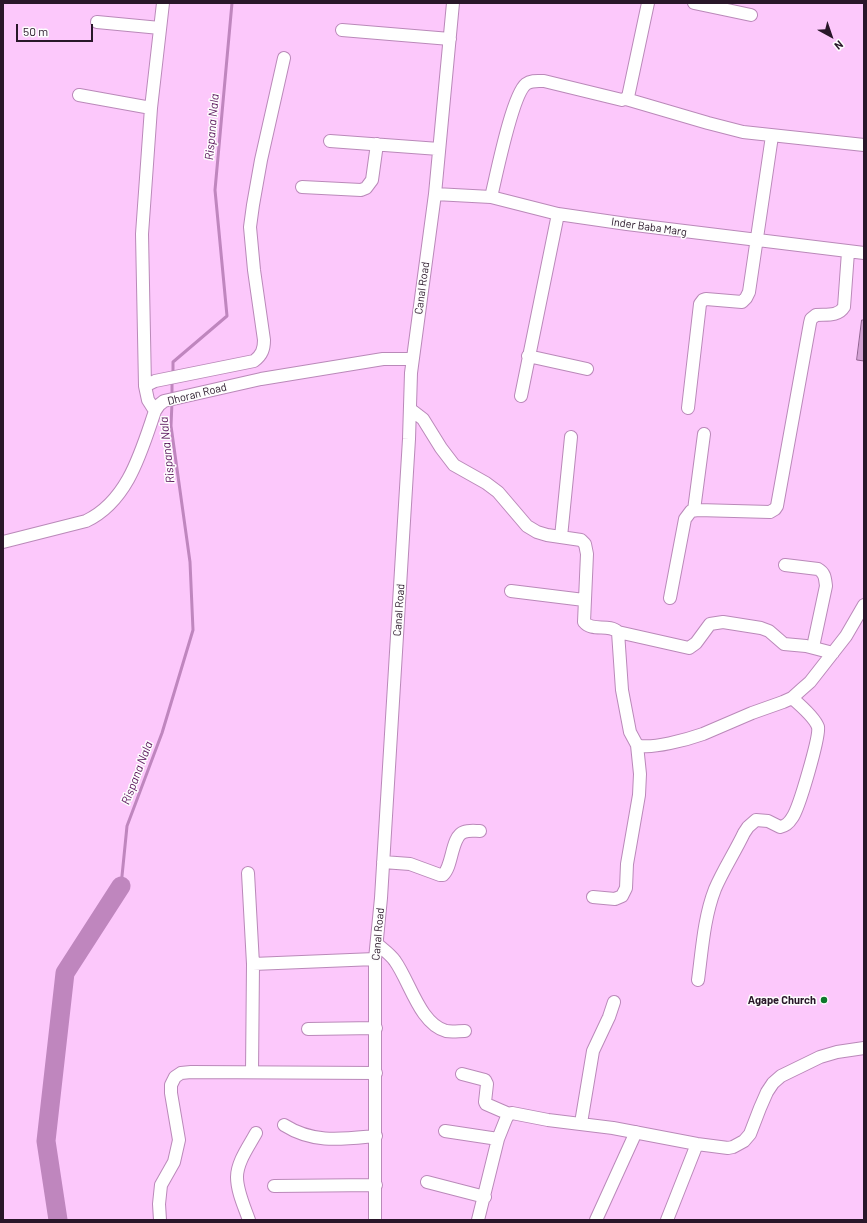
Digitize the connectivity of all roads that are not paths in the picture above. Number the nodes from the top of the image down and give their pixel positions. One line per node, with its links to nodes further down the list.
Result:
1 (163, 3): 7 (street)
2 (453, 3): 9 (street, Canal Road)
3 (648, 3): 12 (street)
4 (694, 3): 5 (street)
5 (751, 15)
6 (97, 22): 7 (street)
7 (160, 28): 13 (street)
8 (342, 30): 9 (street)
9 (450, 39): 18 (street, Canal Road)
10 (284, 58): 29 (street)
11 (79, 95): 13 (street)
12 (626, 99): 14 (street); 21 (street)
13 (151, 108): 29 (street)
14 (772, 136): 17 (street); 23 (street)
15 (330, 140): 16 (street)
16 (377, 144): 18 (street); 19 (street)
17 (864, 145)
18 (439, 149): 20 (street, Canal Road)
19 (302, 187)
20 (435, 194): 21 (street, Inder Baba Marg); 27 (street, Canal Road)
21 (491, 198): 22 (street, Inder Baba Marg)
22 (558, 214): 23 (street, Inder Baba Marg); 26 (street)
23 (757, 241): 24 (street, Inder Baba Marg); 32 (street)
24 (848, 252): 25 (street, Inder Baba Marg); 36 (street)
25 (864, 253)
26 (528, 356): 28 (street); 30 (street)
27 (412, 358): 31 (street, Canal Road); 33 (street, Dhoran Road)
28 (587, 369)
29 (150, 383): 33 (street)
30 (521, 396)
31 (410, 408): 37 (street); 50 (street, Canal Road)
32 (688, 408)
33 (155, 411): 38 (street, Dhoran Road)
34 (704, 434): 36 (street)
35 (571, 436): 37 (street)
36 (694, 510): 41 (street)
37 (561, 537): 42 (street)
38 (3, 542)
39 (785, 565): 45 (street)
40 (511, 591): 42 (street)
41 (670, 598)
42 (584, 600): 44 (street)
43 (864, 605): 46 (street)
44 (618, 632): 45 (street); 48 (street)
45 (813, 648): 46 (street)
46 (833, 653): 47 (street)
47 (792, 698): 48 (street); 56 (street)
48 (637, 745): 52 (street)
49 (480, 831): 50 (street)
50 (383, 862): 53 (street, Canal Road)
51 (248, 873): 55 (street)
52 (593, 897)
53 (377, 944): 54 (street, Canal Road); 60 (street)
54 (375, 959): 55 (street); 58 (street, Canal Road)
55 (253, 964): 62 (street)
56 (698, 980)
57 (614, 1002): 66 (street)
58 (376, 1028): 59 (street); 63 (street, Canal Road)
59 (308, 1029)
60 (465, 1031)
61 (864, 1048): 73 (street)
62 (252, 1072): 63 (street); 78 (street)
63 (376, 1073): 71 (street, Canal Road)
64 (462, 1074): 65 (street)
65 (509, 1114): 66 (street); 72 (street)
66 (581, 1124): 69 (street)
67 (284, 1125): 71 (street)
68 (445, 1131): 72 (street)
69 (636, 1132): 73 (street); 82 (street)
70 (256, 1133): 79 (street)
71 (376, 1136): 75 (street, Canal Road)
72 (498, 1140): 77 (street)
73 (697, 1144): 83 (street)
74 (427, 1182): 77 (street)
75 (376, 1185): 76 (street); 80 (street, Canal Road)
76 (274, 1186)
77 (485, 1197): 81 (street)
78 (160, 1220)
79 (249, 1220)
80 (375, 1220)
81 (478, 1220)
82 (596, 1220)
83 (667, 1220)

